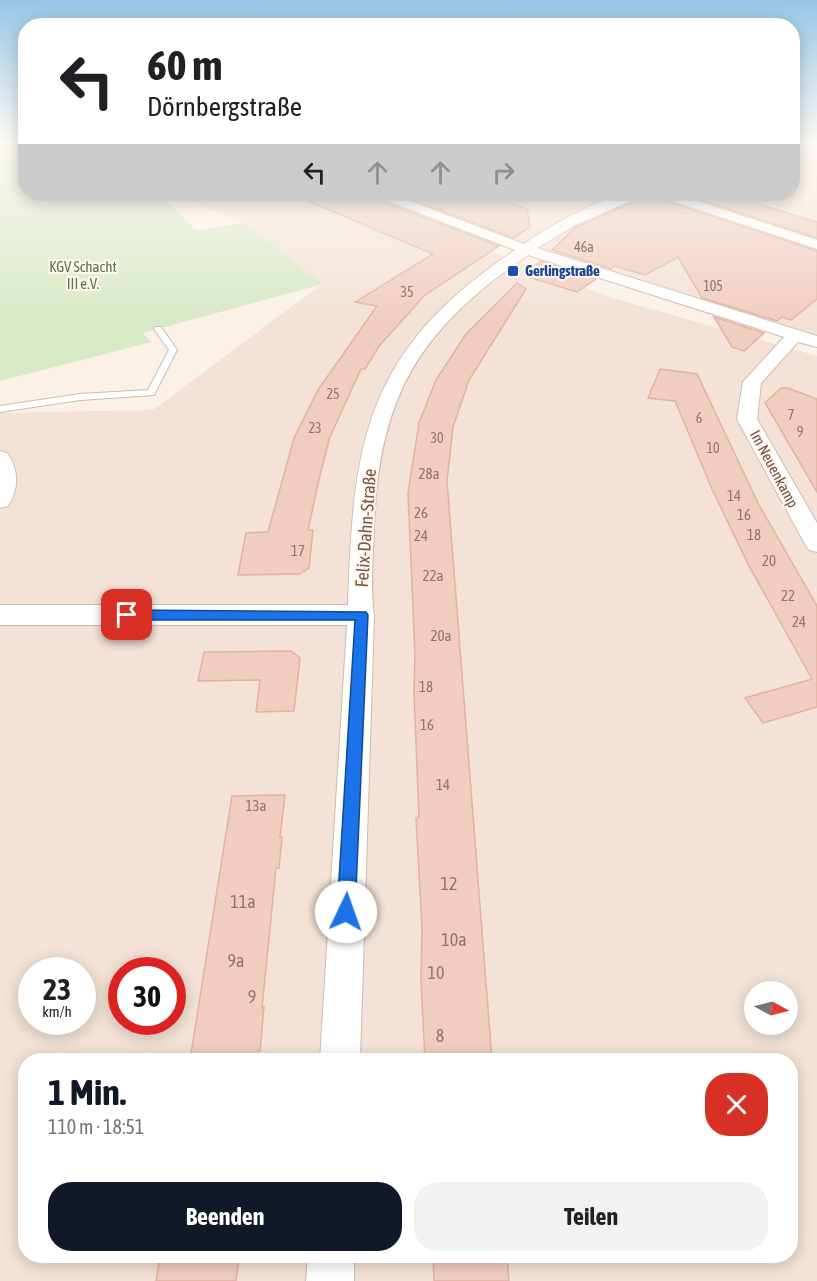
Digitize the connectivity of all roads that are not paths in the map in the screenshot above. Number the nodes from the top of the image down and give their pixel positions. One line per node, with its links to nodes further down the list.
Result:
1 (402, 202): 5 (street)
2 (611, 202): 5 (street, Felix-Dahn-Straße)
3 (688, 202): 4 (street)
4 (817, 245)
5 (527, 250): 7 (street); 14 (street, Felix-Dahn-Straße)
6 (158, 329): 9 (lane)
7 (795, 335): 8 (street); 12 (street, Im Neuenkamp)
8 (817, 342)
9 (0, 409)
10 (0, 457): 11 (street)
11 (0, 501)
12 (817, 544)
13 (0, 615): 14 (street)
14 (362, 615): 15 (street, Felix-Dahn-Straße)
15 (339, 1053)
16 (331, 1263): 17 (street)
17 (330, 1281)

